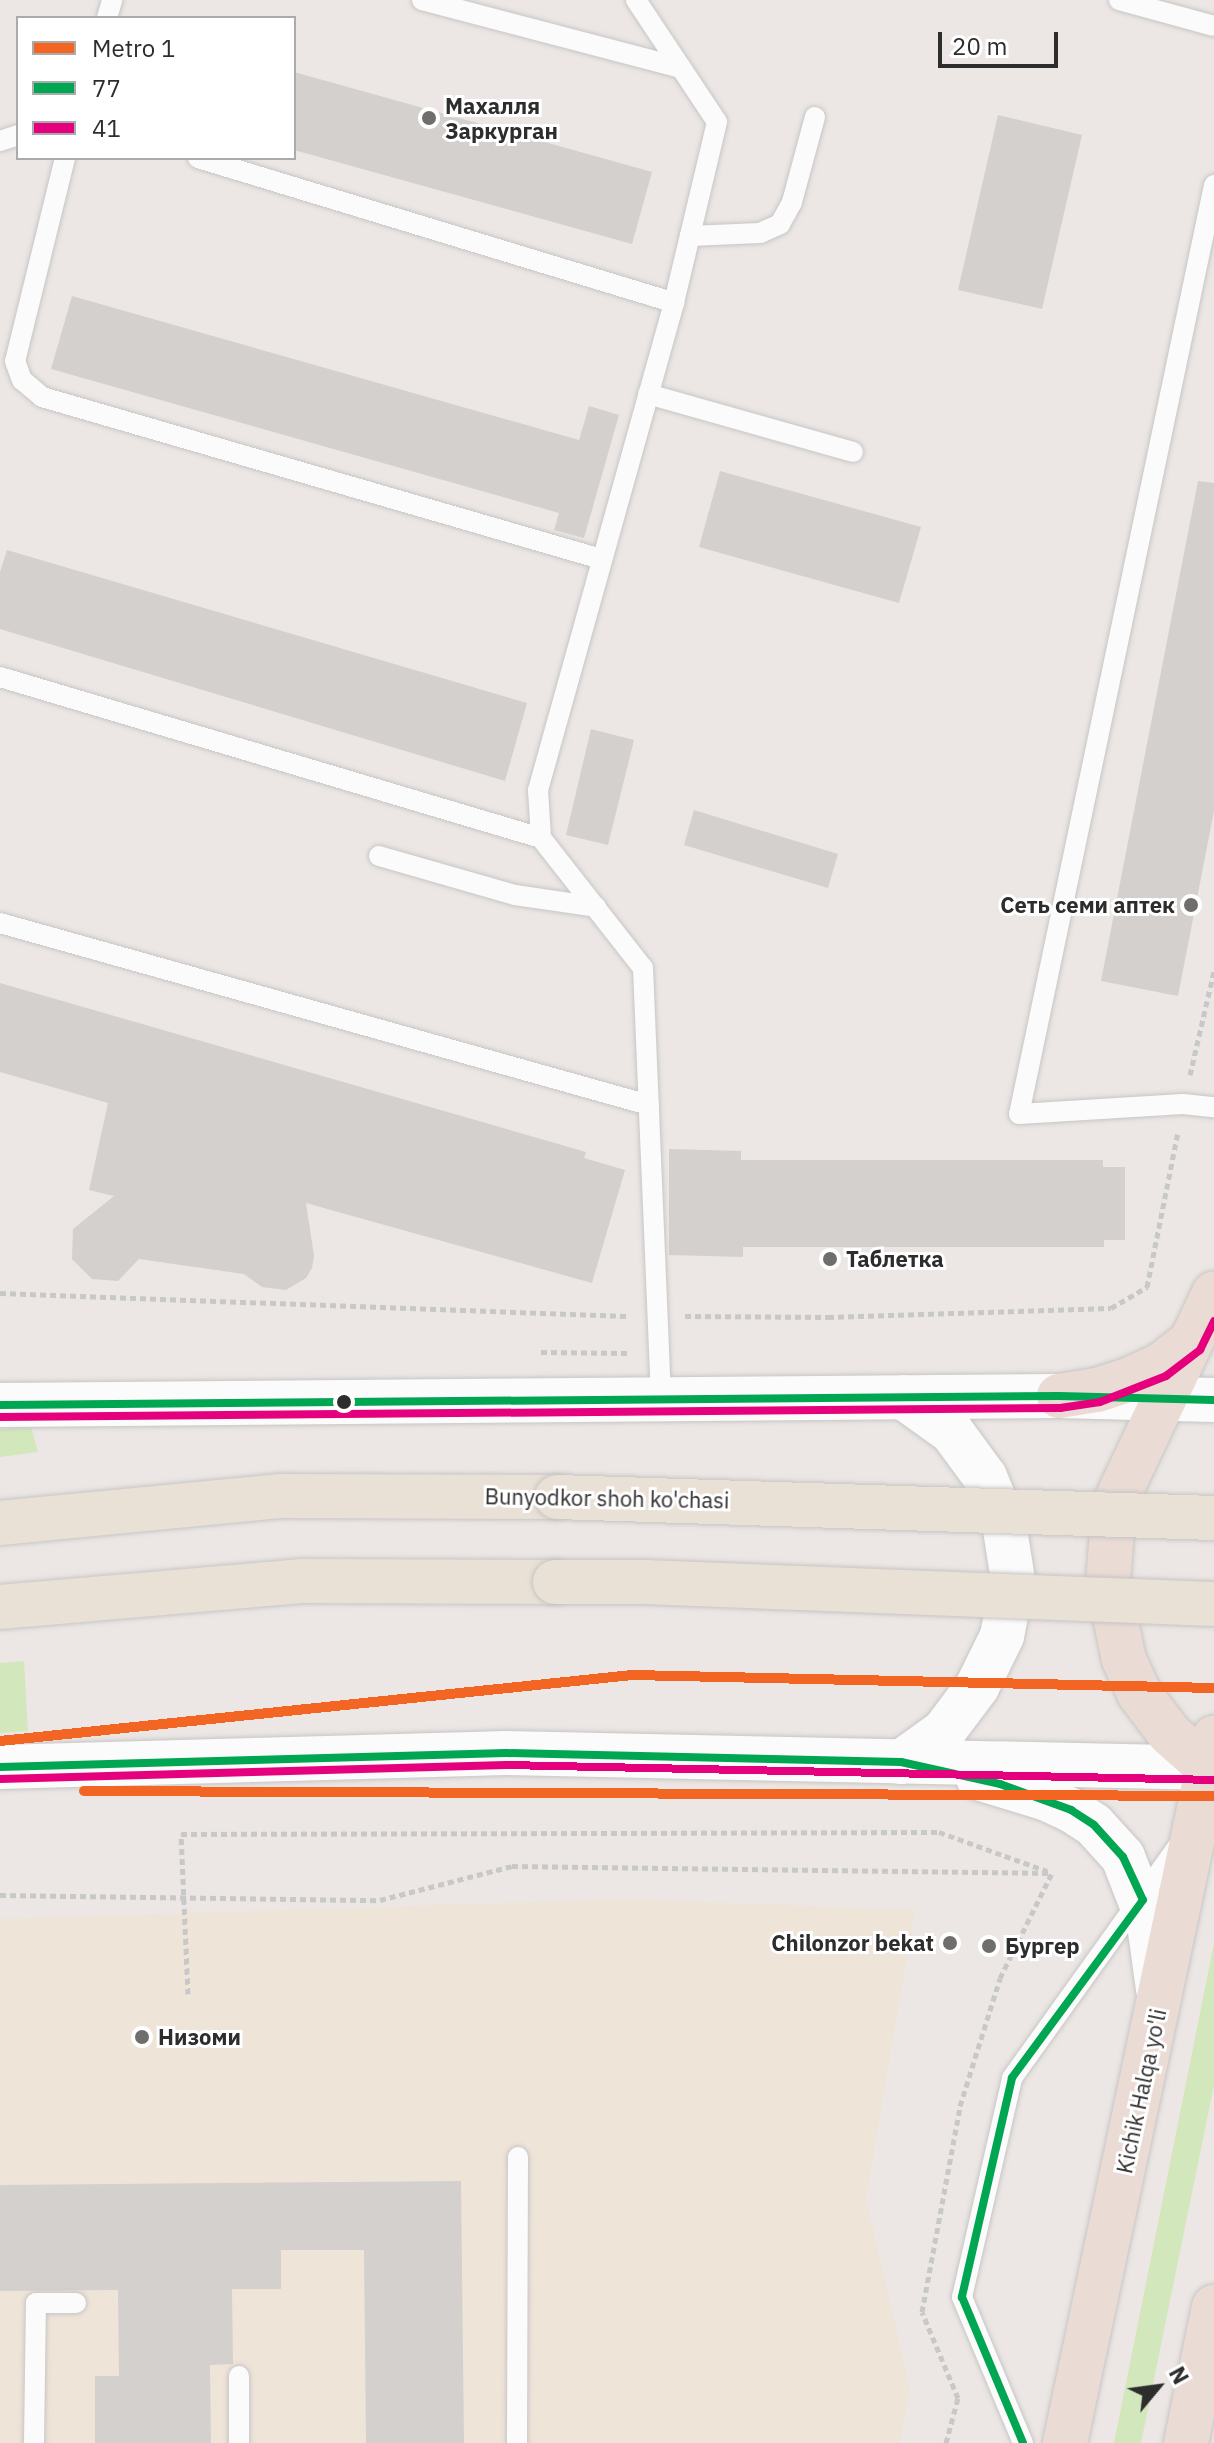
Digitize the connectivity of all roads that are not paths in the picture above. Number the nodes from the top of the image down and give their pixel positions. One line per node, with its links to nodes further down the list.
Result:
1 (422, 0): 5 (lane)
2 (636, 0): 5 (lane)
3 (1119, 0): 4 (lane)
4 (1214, 26)
5 (681, 68): 10 (lane)
6 (815, 117): 10 (lane)
7 (65, 160): 14 (lane)
8 (205, 160): 11 (lane)
9 (1214, 185): 21 (lane)
10 (690, 236): 11 (lane)
11 (674, 303): 12 (lane)
12 (648, 394): 13 (lane); 14 (lane)
13 (853, 452)
14 (601, 559): 16 (lane)
15 (0, 677): 16 (lane)
16 (541, 838): 18 (lane)
17 (379, 856): 18 (lane)
18 (596, 907): 20 (lane)
19 (0, 923): 20 (lane)
20 (649, 1105): 27 (lane)
21 (1214, 1107)
22 (1214, 1293): 23 (highway)
23 (1191, 1342): 24 (highway); 26 (highway)
24 (1059, 1396): 25 (street); 26 (street)
25 (903, 1397): 27 (street); 35 (street)
26 (1162, 1398): 28 (street); 34 (highway)
27 (661, 1399): 29 (street)
28 (1214, 1400)
29 (0, 1405)
30 (1214, 1518): 31 (main road, Bunyodkor shoh ko'chasi, bridge)
31 (0, 1523)
32 (1214, 1604): 33 (main road, bridge)
33 (0, 1607)
34 (1212, 1758): 35 (street); 37 (highway, Kichik Halqa yo'li)
35 (901, 1762): 36 (street); 38 (street)
36 (0, 1767)
37 (1198, 1817): 38 (lane); 39 (highway, Kichik Halqa yo'li)
38 (1143, 1900): 39 (street); 47 (lane)
39 (1159, 2003): 48 (highway, Kichik Halqa yo'li)
40 (518, 2157): 46 (lane)
41 (76, 2303): 44 (lane)
42 (1214, 2307): 49 (highway)
43 (239, 2376): 45 (lane)
44 (34, 2443)
45 (239, 2443)
46 (517, 2443)
47 (1023, 2443)
48 (1065, 2443)
49 (1186, 2443)

